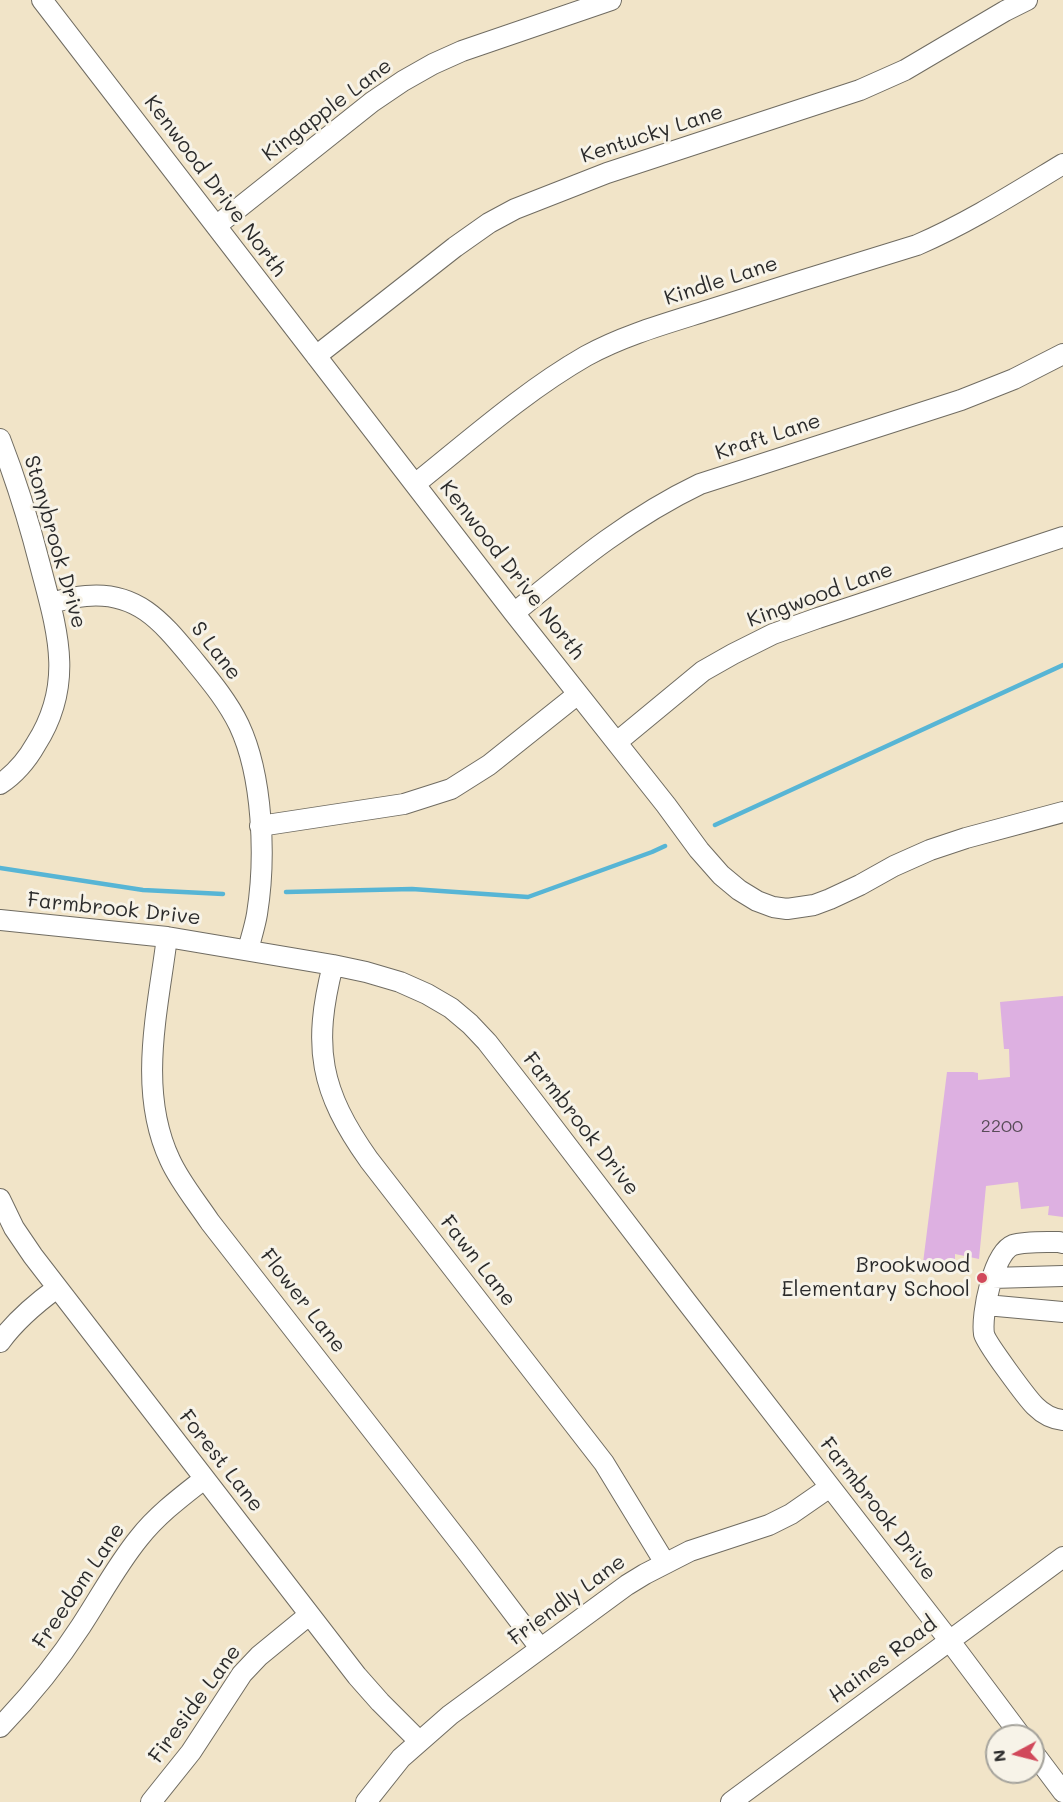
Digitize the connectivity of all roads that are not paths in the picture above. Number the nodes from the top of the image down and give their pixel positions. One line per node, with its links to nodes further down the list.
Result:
1 (42, 0): 5 (street, Kenwood Drive North)
2 (611, 0): 5 (street, Kingapple Lane)
3 (1027, 0): 7 (street, Kentucky Lane)
4 (1063, 164): 9 (street, Kindle Lane)
5 (216, 226): 7 (street, Kenwood Drive North)
6 (1063, 354): 12 (street, Kraft Lane)
7 (316, 356): 9 (street, Kenwood Drive North)
8 (0, 439): 11 (street, Stonybrook Drive)
9 (415, 484): 12 (street, Kenwood Drive North)
10 (1063, 537): 14 (street, Kingwood Lane)
11 (50, 603): 15 (street, Stonybrook Drive); 17 (street, S Lane)
12 (514, 613): 13 (street, Kenwood Drive North)
13 (578, 694): 14 (street, Kenwood Drive North); 17 (street)
14 (616, 742): 16 (street, Kenwood Drive North)
15 (0, 784)
16 (1063, 812)
17 (260, 826): 20 (street, S Lane)
18 (0, 920): 19 (street, Farmbrook Drive)
19 (167, 937): 20 (street, Farmbrook Drive); 37 (street, Flower Lane)
20 (248, 950): 21 (street, Farmbrook Drive)
21 (333, 965): 32 (street, Farmbrook Drive); 34 (street, Fawn Lane)
22 (0, 1199): 26 (street, Forest Lane)
23 (1063, 1243): 25 (street)
24 (1063, 1276): 25 (street)
25 (992, 1278): 27 (street)
26 (57, 1288): 29 (street); 31 (street, Forest Lane)
27 (986, 1305): 28 (street); 30 (street)
28 (1063, 1312)
29 (0, 1342)
30 (1063, 1420)
31 (204, 1479): 35 (street, Forest Lane); 39 (street, Freedom Lane)
32 (830, 1487): 34 (street, Friendly Lane); 36 (street, Farmbrook Drive)
33 (1063, 1557): 36 (street, Haines Road)
34 (665, 1563): 37 (street, Friendly Lane)
35 (309, 1615): 40 (street, Forest Lane); 44 (street, Fireside Lane)
36 (949, 1640): 38 (street, Farmbrook Drive); 43 (street, Haines Road)
37 (540, 1648): 40 (street, Friendly Lane)
38 (1012, 1724)
39 (0, 1727)
40 (418, 1741): 45 (street, Friendly Lane)
41 (1045, 1768): 42 (street)
42 (1063, 1792)
43 (758, 1794): 46 (street, Haines Road)
44 (151, 1802)
45 (366, 1802)
46 (731, 1802)

